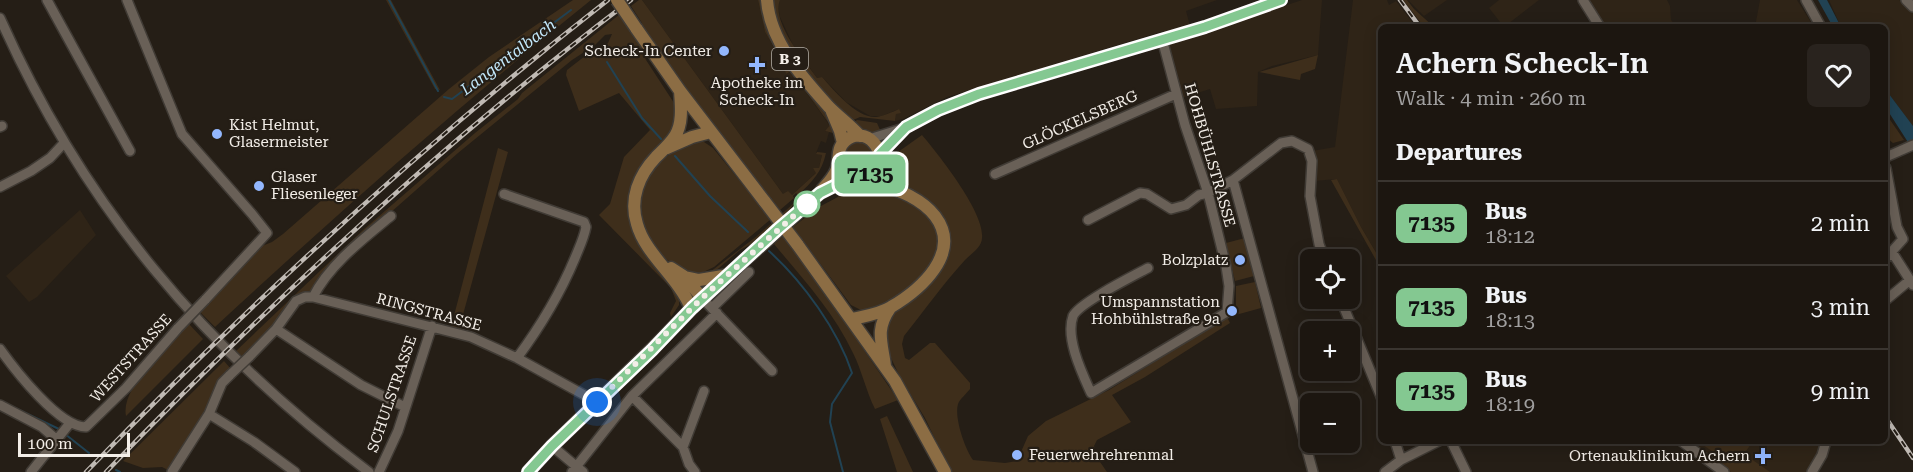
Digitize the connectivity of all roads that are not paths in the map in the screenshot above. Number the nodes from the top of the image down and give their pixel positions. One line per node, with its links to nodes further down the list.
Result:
1 (47, 0): 26 (street)
2 (127, 0): 72 (street, WESTSTRASSE, bridge)
3 (617, 0): 14 (main road, bridge)
4 (767, 0): 16 (main road, B 3)
5 (1281, 0): 13 (street)
6 (1582, 0): 11 (street)
7 (1806, 0): 12 (street)
8 (1906, 0): 9 (street)
9 (1913, 7)
10 (0, 18): 22 (street)
11 (1598, 24)
12 (1819, 24)
13 (1162, 39): 15 (street, HOHBÜHLSTRASSE); 18 (street)
14 (680, 91): 17 (main road); 20 (main road)
15 (1176, 94): 30 (street, GLÖCKELSBERG); 37 (street, HOHBÜHLSTRASSE)
16 (830, 108): 21 (main road, B 3); 23 (main road, B 3)
17 (703, 122): 19 (main road); 20 (main road)
18 (906, 127): 21 (street); 28 (street)
19 (711, 132): 25 (main road); 58 (main road, bridge)
20 (676, 136): 25 (main road)
21 (865, 137): 23 (main road); 28 (main road, B 3)
22 (64, 143): 34 (street); 86 (street)
23 (843, 143): 29 (main road)
24 (1911, 146): 27 (street)
25 (663, 150): 44 (main road)
26 (130, 151)
27 (1888, 156)
28 (879, 160): 31 (main road); 36 (main road)
29 (839, 163): 31 (main road); 35 (main road)
30 (995, 174)
31 (857, 177): 35 (main road); 36 (main road)
32 (1888, 179): 41 (street)
33 (1233, 180): 37 (street); 42 (street); 91 (street)
34 (0, 187)
35 (820, 193): 47 (main road)
36 (905, 193): 54 (main road)
37 (1208, 193): 40 (street); 45 (street, HOHBÜHLSTRASSE)
38 (504, 194): 62 (street)
39 (391, 216): 50 (street)
40 (1088, 220)
41 (1908, 240): 43 (street)
42 (1321, 249)
43 (1889, 255): 49 (street)
44 (662, 263): 48 (main road); 53 (main road)
45 (1148, 268)
46 (749, 272): 56 (street)
47 (730, 275): 48 (main road); 51 (main road)
48 (685, 277): 51 (main road)
49 (1911, 282): 52 (street)
50 (313, 297): 59 (street, RINGSTRASSE); 60 (street)
51 (702, 298): 53 (main road); 56 (street)
52 (1888, 299)
53 (692, 308): 68 (main road)
54 (890, 308): 57 (main road); 58 (main road)
55 (1345, 309): 65 (street)
56 (714, 311): 64 (street); 67 (street)
57 (882, 319): 58 (main road); 63 (main road)
58 (855, 324): 63 (main road)
59 (432, 326): 62 (street, RINGSTRASSE); 70 (street, SCHULSTRASSE)
60 (276, 329): 70 (street); 71 (street, bridge)
61 (0, 350): 72 (street)
62 (517, 358): 68 (street, RINGSTRASSE)
63 (886, 370): 90 (main road)
64 (772, 371)
65 (1378, 389)
66 (704, 391): 80 (street)
67 (632, 396): 80 (street); 82 (street)
68 (597, 402): 79 (main road)
69 (0, 405): 73 (street)
70 (405, 407): 87 (street, SCHULSTRASSE)
71 (208, 414): 84 (street); 85 (street)
72 (69, 425): 73 (street)
73 (58, 439): 83 (street)
74 (1396, 444): 81 (street)
75 (1433, 444): 81 (street)
76 (1452, 444): 93 (street)
77 (1685, 444): 94 (street)
78 (1825, 444): 95 (street)
79 (552, 446): 82 (street); 88 (main road)
80 (683, 447): 89 (street)
81 (1401, 460): 92 (street)
82 (577, 470)
83 (31, 472)
84 (172, 472)
85 (296, 472)
86 (369, 472)
87 (379, 472)
88 (528, 472)
89 (695, 472)
90 (945, 472)
91 (1312, 472)
92 (1385, 472)
93 (1466, 472)
94 (1724, 472)
95 (1813, 472)

